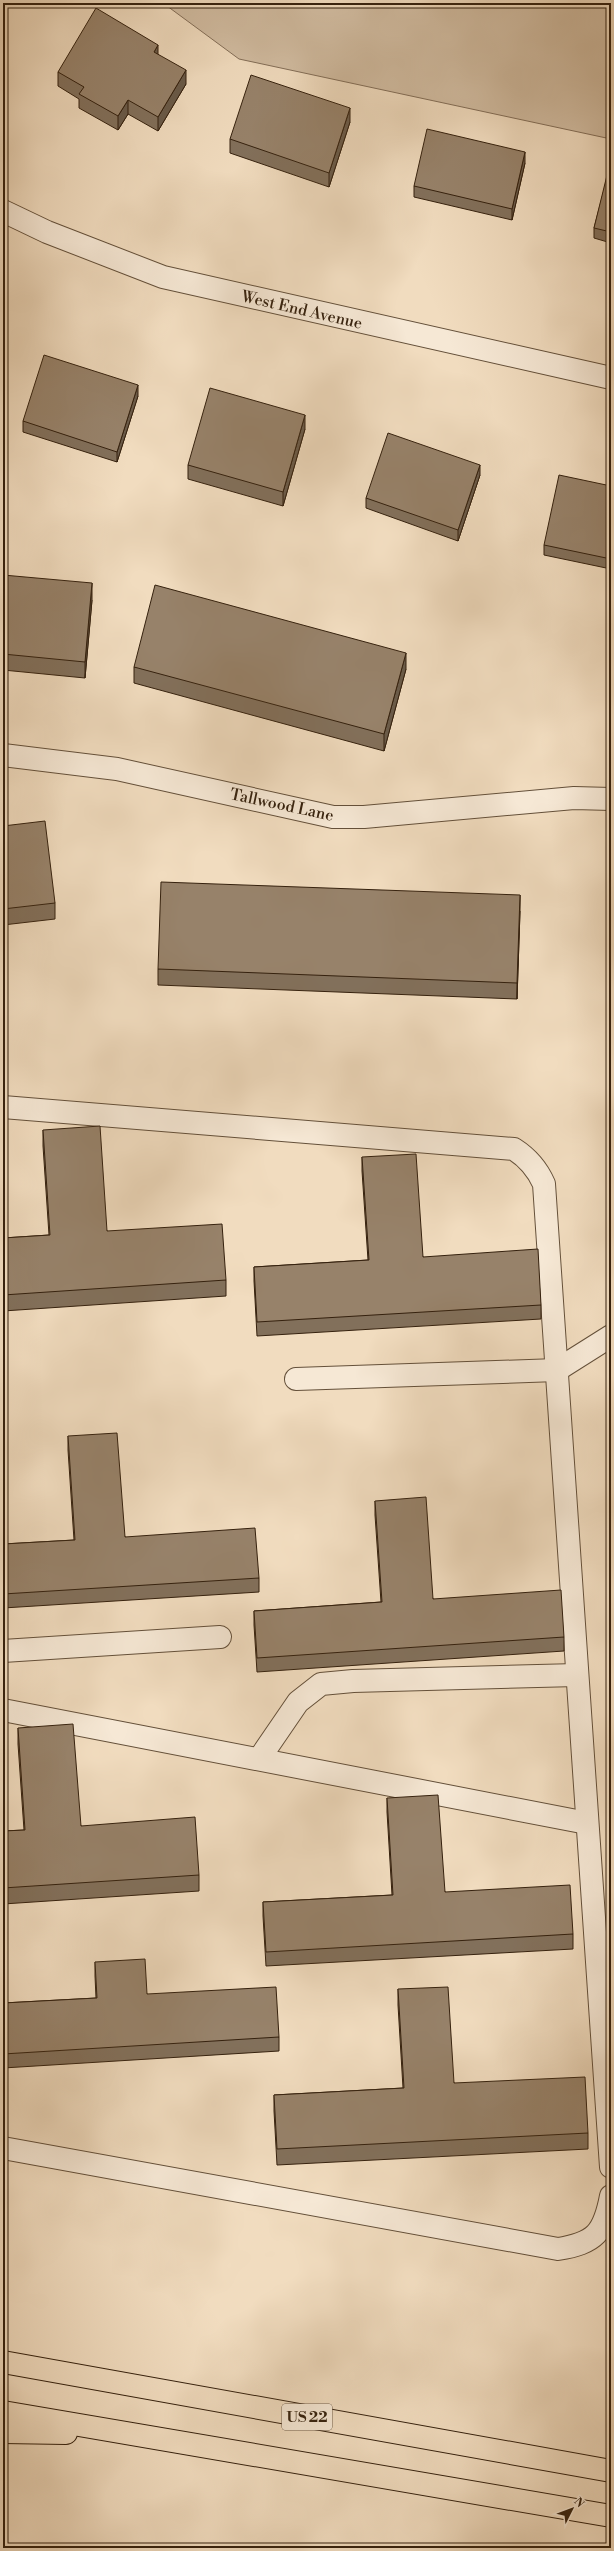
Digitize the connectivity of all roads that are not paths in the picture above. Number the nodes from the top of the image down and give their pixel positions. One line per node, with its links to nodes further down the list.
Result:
1 (3, 211): 2 (street, West End Avenue)
2 (611, 378)
3 (3, 755): 4 (street, Tallwood Lane)
4 (611, 799)
5 (3, 1107): 7 (street)
6 (611, 1336): 7 (street)
7 (557, 1370): 8 (street); 11 (street)
8 (296, 1379)
9 (220, 1637): 10 (street)
10 (3, 1651)
11 (578, 1675): 13 (street); 14 (street)
12 (3, 1710): 13 (street)
13 (259, 1759): 14 (street)
14 (587, 1823): 16 (street)
15 (3, 2148): 17 (street)
16 (611, 2167)
17 (611, 2196)
18 (3, 2362): 22 (highway, US 22)
19 (3, 2412): 21 (highway)
20 (3, 2432): 21 (highway)
21 (124, 2433): 23 (highway)
22 (611, 2471)
23 (611, 2516)

